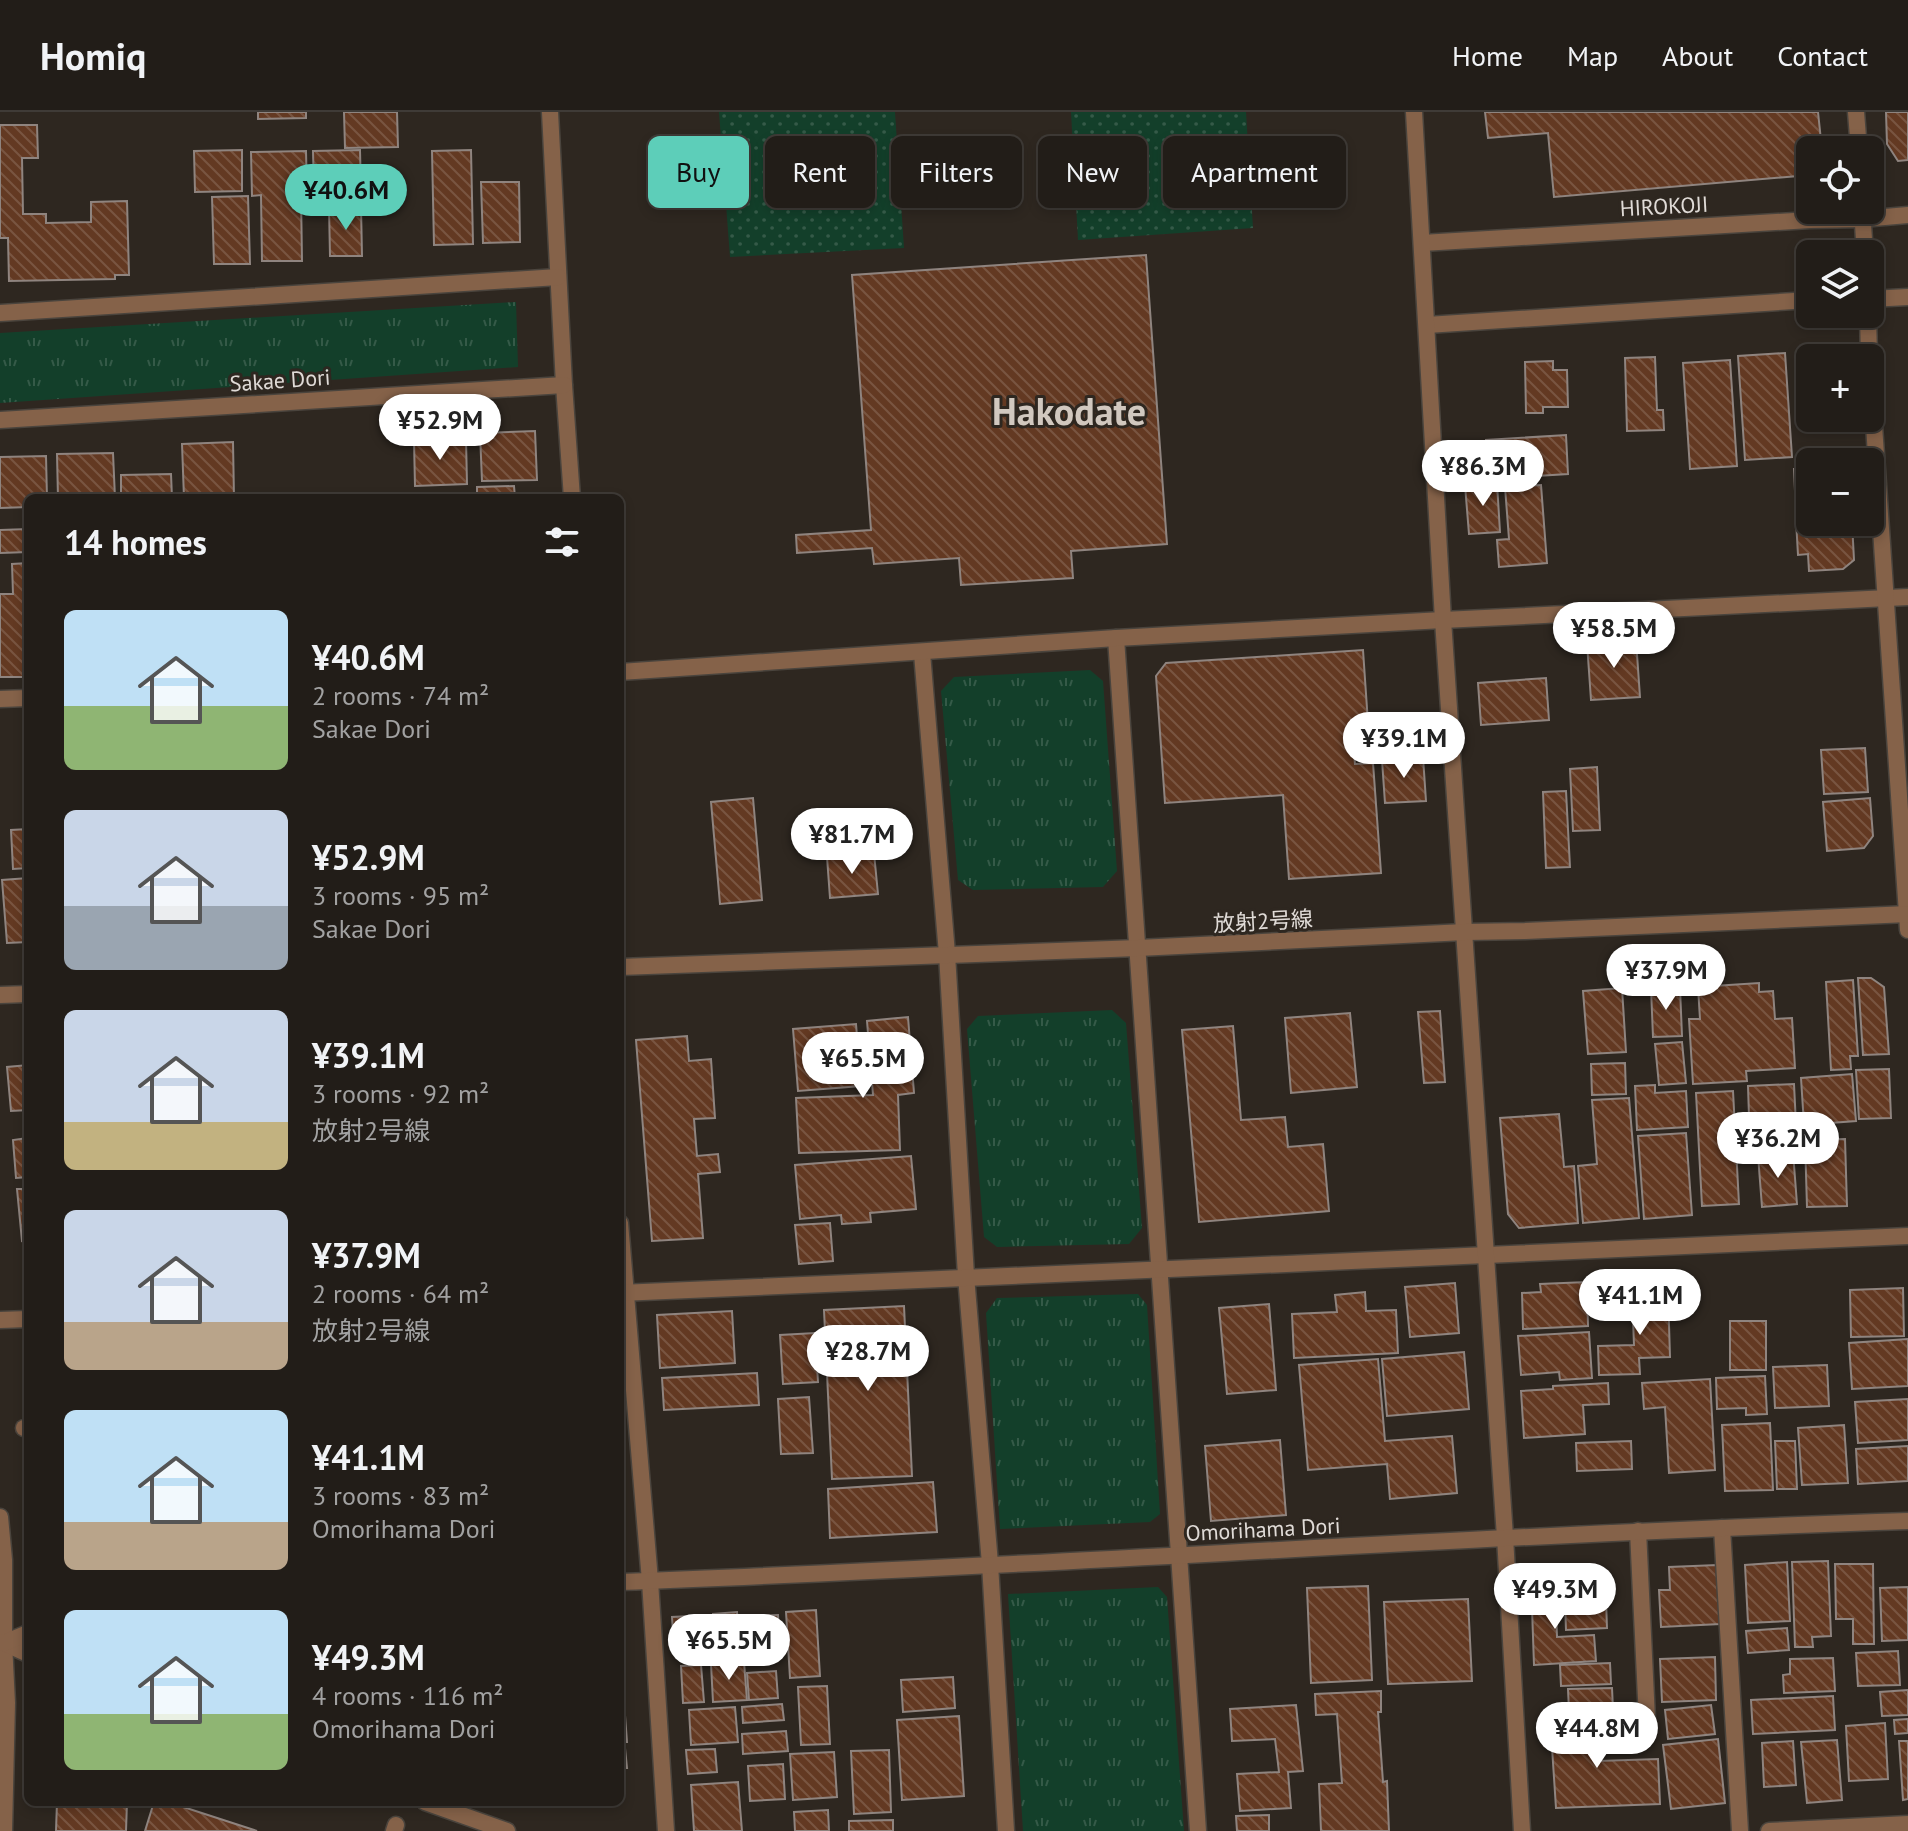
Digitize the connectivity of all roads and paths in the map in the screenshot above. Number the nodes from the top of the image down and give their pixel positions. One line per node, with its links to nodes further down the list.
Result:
1 (550, 112): 9 (street)
2 (1414, 112): 8 (street)
3 (1856, 112): 4 (street)
4 (1858, 136)
5 (1884, 214): 6 (street, HIROKOJI)
6 (1908, 215)
7 (1796, 221): 8 (street, HIROKOJI)
8 (1422, 243): 14 (street)
9 (558, 277): 13 (street); 15 (street)
10 (1908, 297): 11 (street)
11 (1884, 298)
12 (1796, 301): 14 (street)
13 (0, 313)
14 (1427, 325): 21 (street)
15 (564, 385): 16 (street, Sakae Dori); 18 (street)
16 (0, 420)
17 (1874, 432): 20 (street)
18 (572, 494)
19 (1908, 597): 20 (street)
20 (1885, 598): 21 (street); 27 (street)
21 (1443, 620): 22 (street); 29 (street)
22 (1116, 638): 23 (street); 30 (street)
23 (922, 653): 24 (street); 31 (street)
24 (624, 672)
25 (24, 698): 26 (street)
26 (0, 699)
27 (1908, 914): 28 (street); 29 (street, 放射2号線)
28 (1908, 930)
29 (1465, 932): 30 (street, 放射2号線); 36 (street)
30 (1138, 948): 31 (street, 放射2号線); 37 (street)
31 (947, 954): 32 (street, 放射2号線); 38 (street)
32 (624, 967)
33 (24, 994): 34 (street)
34 (0, 995)
35 (1908, 1236): 36 (street)
36 (1487, 1256): 37 (street); 48 (street)
37 (1160, 1269): 38 (street); 49 (street)
38 (966, 1276): 39 (street); 50 (street)
39 (624, 1292)
40 (624, 1314): 43 (street)
41 (24, 1319): 42 (street)
42 (0, 1320)
43 (628, 1401): 51 (street)
44 (0, 1517): 54 (street)
45 (1908, 1521): 46 (street, Omorihama Dori)
46 (1722, 1528): 47 (street, Omorihama Dori); 65 (street)
47 (1638, 1531): 48 (street, Omorihama Dori); 56 (street)
48 (1505, 1537): 49 (street, Omorihama Dori); 64 (street)
49 (1178, 1556): 50 (street, Omorihama Dori); 63 (street)
50 (990, 1564): 51 (street, Omorihama Dori); 62 (street)
51 (650, 1581): 52 (street, Omorihama Dori); 61 (street)
52 (624, 1582)
53 (24, 1634): 54 (street)
54 (2, 1642): 55 (street); 59 (street)
55 (24, 1652)
56 (1647, 1719)
57 (436, 1806): 60 (street)
58 (1908, 1824): 66 (street)
59 (4, 1831)
60 (507, 1831)
61 (666, 1831)
62 (1006, 1831)
63 (1198, 1831)
64 (1522, 1831)
65 (1740, 1831)
66 (1769, 1831)

